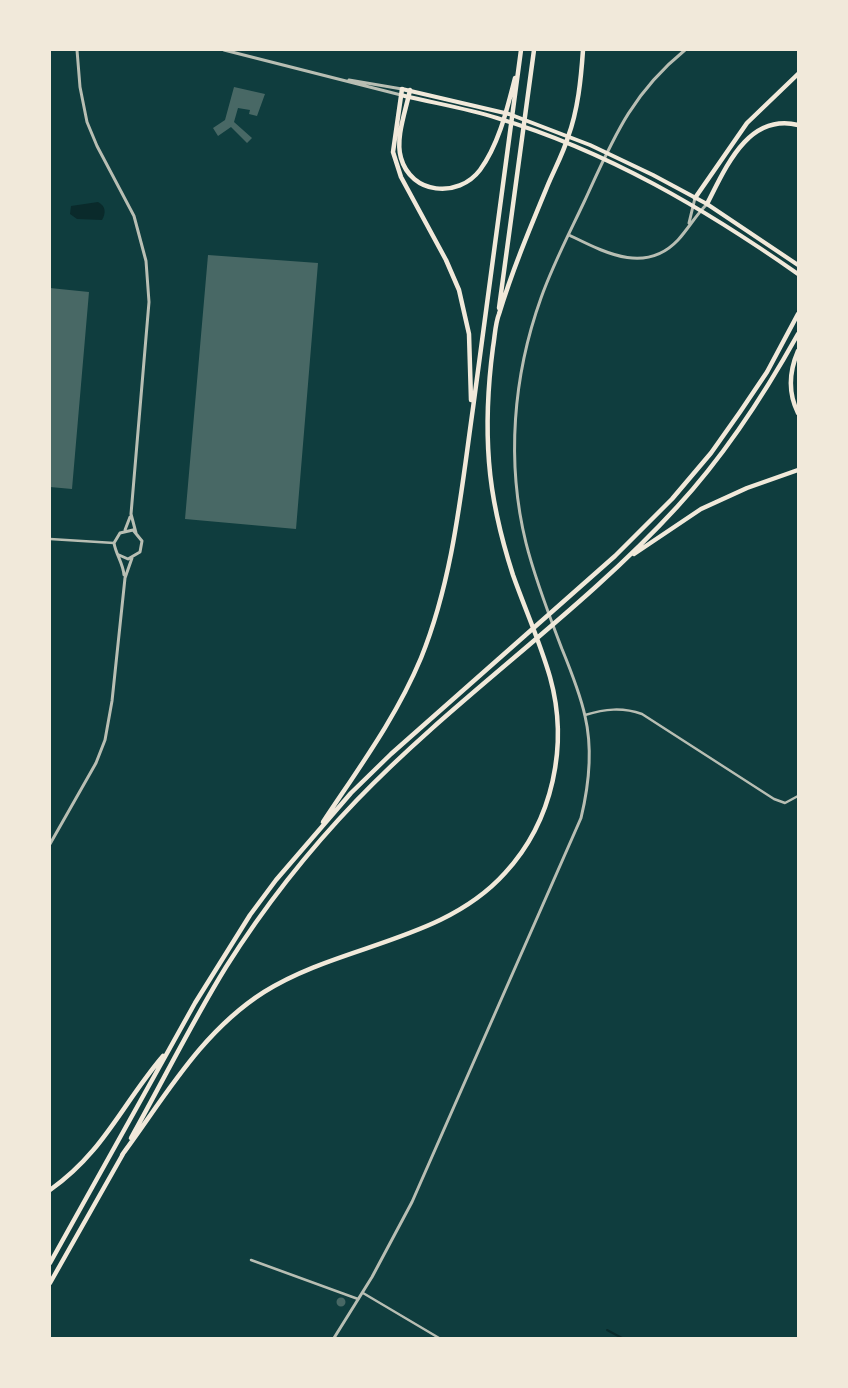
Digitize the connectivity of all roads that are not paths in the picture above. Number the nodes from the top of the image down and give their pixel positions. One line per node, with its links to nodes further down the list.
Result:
1 (79, 50): 31 (street)
2 (224, 50): 8 (street)
3 (521, 50): 12 (highway); 29 (highway)
4 (534, 50): 25 (highway)
5 (583, 50): 14 (highway)
6 (685, 50): 21 (street)
7 (798, 74): 16 (highway)
8 (336, 79): 9 (street); 11 (street)
9 (402, 88): 10 (main road); 11 (highway)
10 (410, 90): 12 (highway); 14 (main road)
11 (401, 95): 12 (main road); 29 (highway)
12 (409, 97): 15 (main road)
13 (798, 125): 17 (highway)
14 (568, 136): 15 (highway); 16 (main road)
15 (566, 144): 18 (main road); 25 (highway)
16 (695, 198): 17 (main road); 18 (street)
17 (707, 204): 19 (street); 22 (main road)
18 (694, 206): 19 (main road); 20 (street)
19 (701, 210): 20 (street); 23 (main road)
20 (688, 226): 21 (street)
21 (568, 235): 40 (street)
22 (798, 265)
23 (798, 274)
24 (798, 314): 42 (highway)
25 (498, 317): 45 (highway)
26 (798, 334): 38 (highway)
27 (798, 351): 28 (highway)
28 (798, 413)
29 (472, 415): 42 (highway)
30 (798, 470): 38 (highway)
31 (131, 514): 32 (street); 33 (street)
32 (124, 531): 33 (street); 35 (street)
33 (136, 533): 37 (street)
34 (50, 539): 35 (street)
35 (114, 543): 36 (street)
36 (119, 555): 37 (street); 39 (street)
37 (132, 558): 39 (street)
38 (620, 563): 45 (highway)
39 (125, 578): 43 (street)
40 (585, 715): 41 (street); 50 (street)
41 (798, 796)
42 (312, 837): 44 (highway)
43 (50, 844)
44 (169, 1049): 46 (highway); 48 (highway)
45 (122, 1155): 49 (highway)
46 (50, 1190)
47 (251, 1260): 51 (street)
48 (50, 1263)
49 (50, 1284)
50 (363, 1293): 51 (street); 53 (street)
51 (359, 1299): 52 (street)
52 (334, 1338)
53 (438, 1338)

